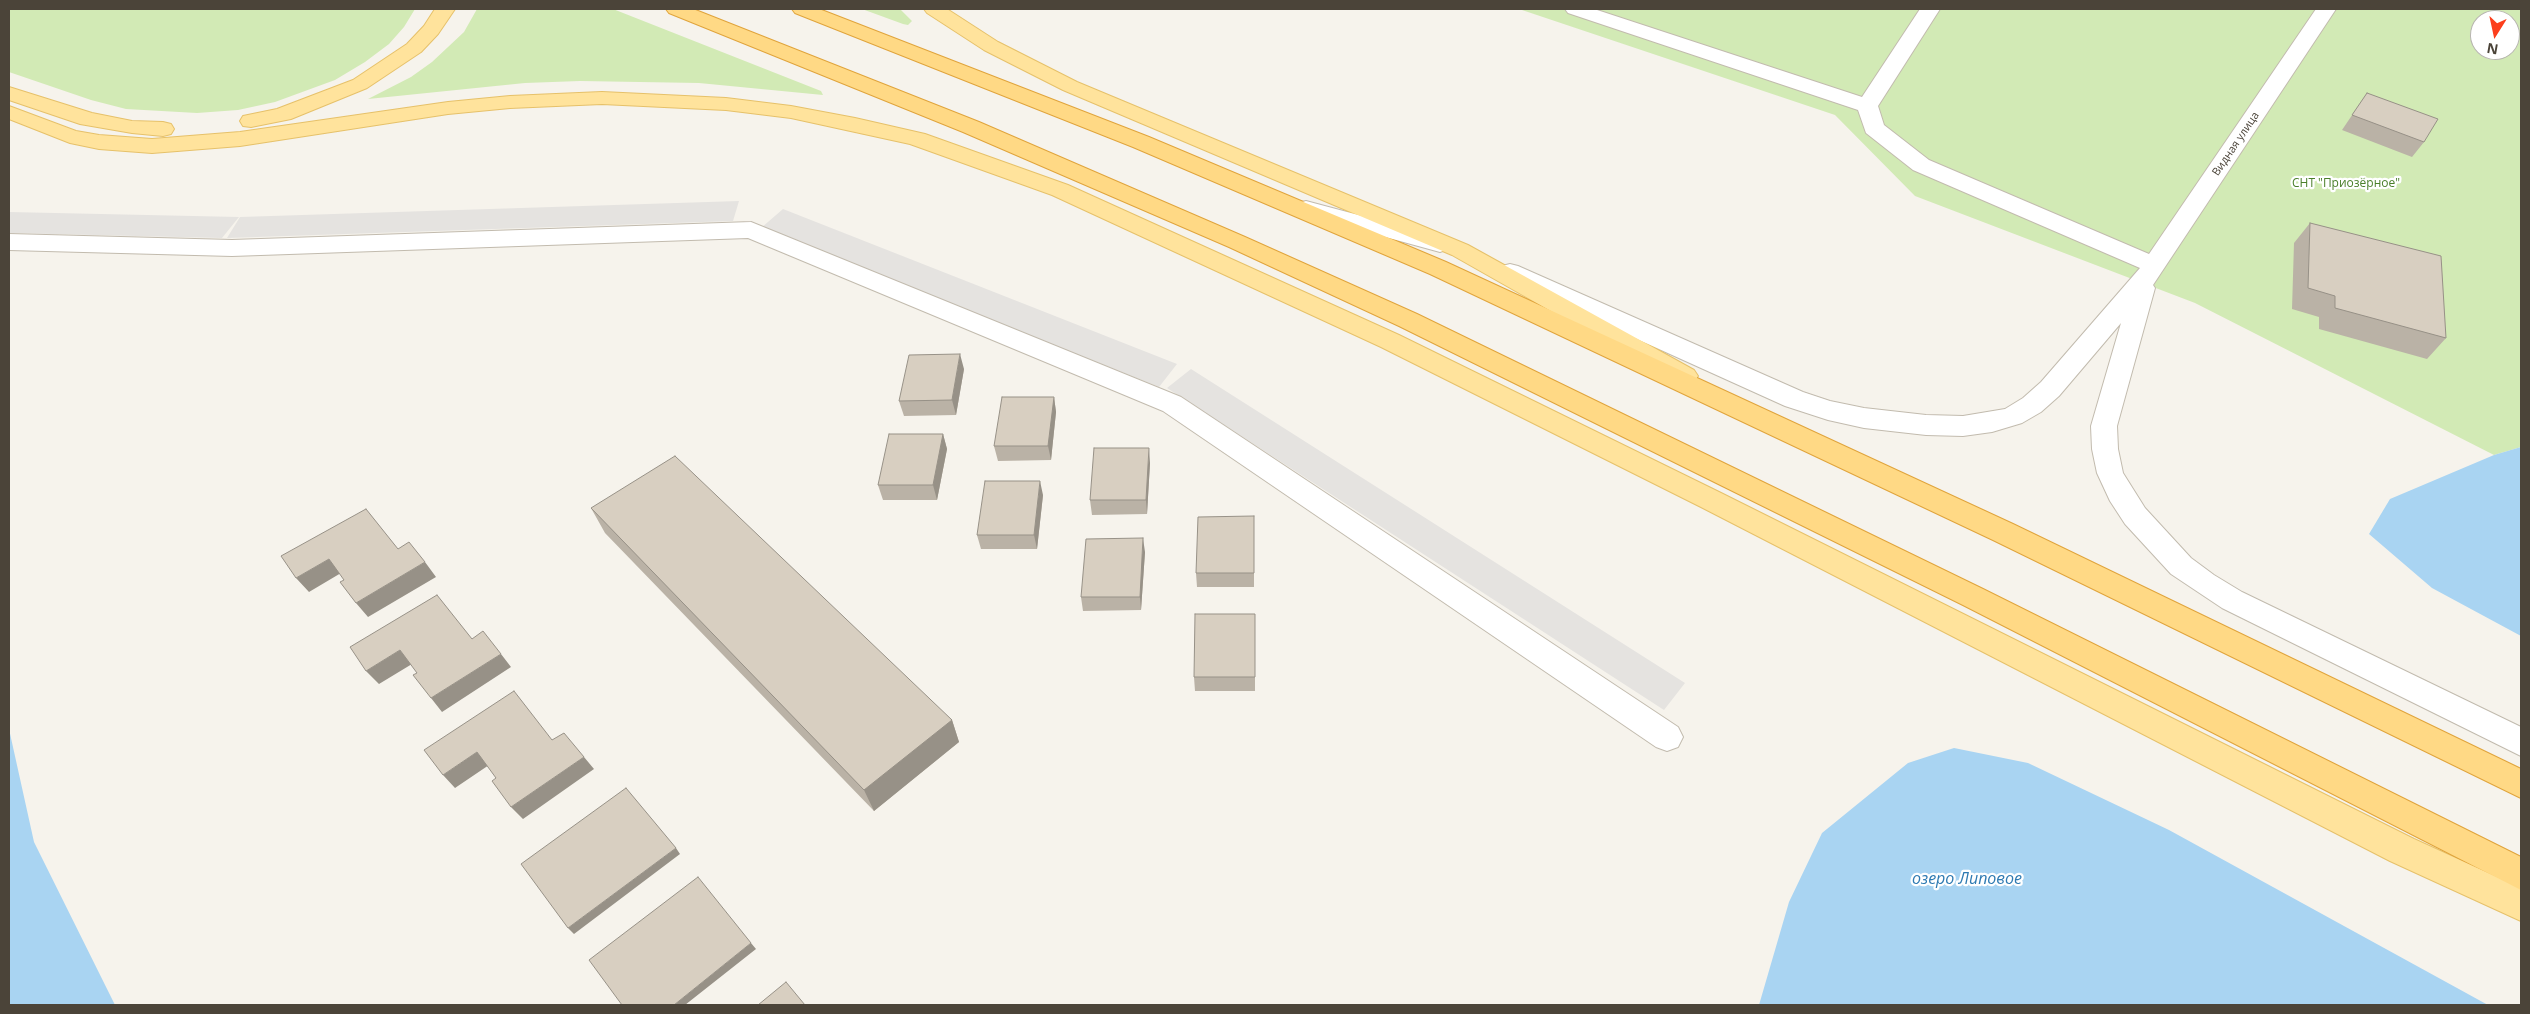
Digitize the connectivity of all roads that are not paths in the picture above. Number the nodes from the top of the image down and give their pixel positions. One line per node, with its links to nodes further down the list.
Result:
1 (445, 9): 8 (main road)
2 (676, 9): 19 (highway)
3 (802, 9): 11 (highway)
4 (934, 9): 13 (main road)
5 (1575, 9): 9 (street)
6 (1930, 9): 9 (street)
7 (2326, 9): 14 (street, Видная улица)
8 (9, 93)
9 (1867, 106): 14 (street)
10 (9, 112): 20 (main road)
11 (1288, 204): 13 (street); 15 (highway)
12 (9, 242): 16 (street)
13 (1460, 250): 14 (street); 15 (main road)
14 (2150, 272): 17 (street)
15 (1767, 422): 18 (highway)
16 (1667, 737)
17 (2521, 742)
18 (2521, 784)
19 (2521, 874)
20 (2521, 905)

